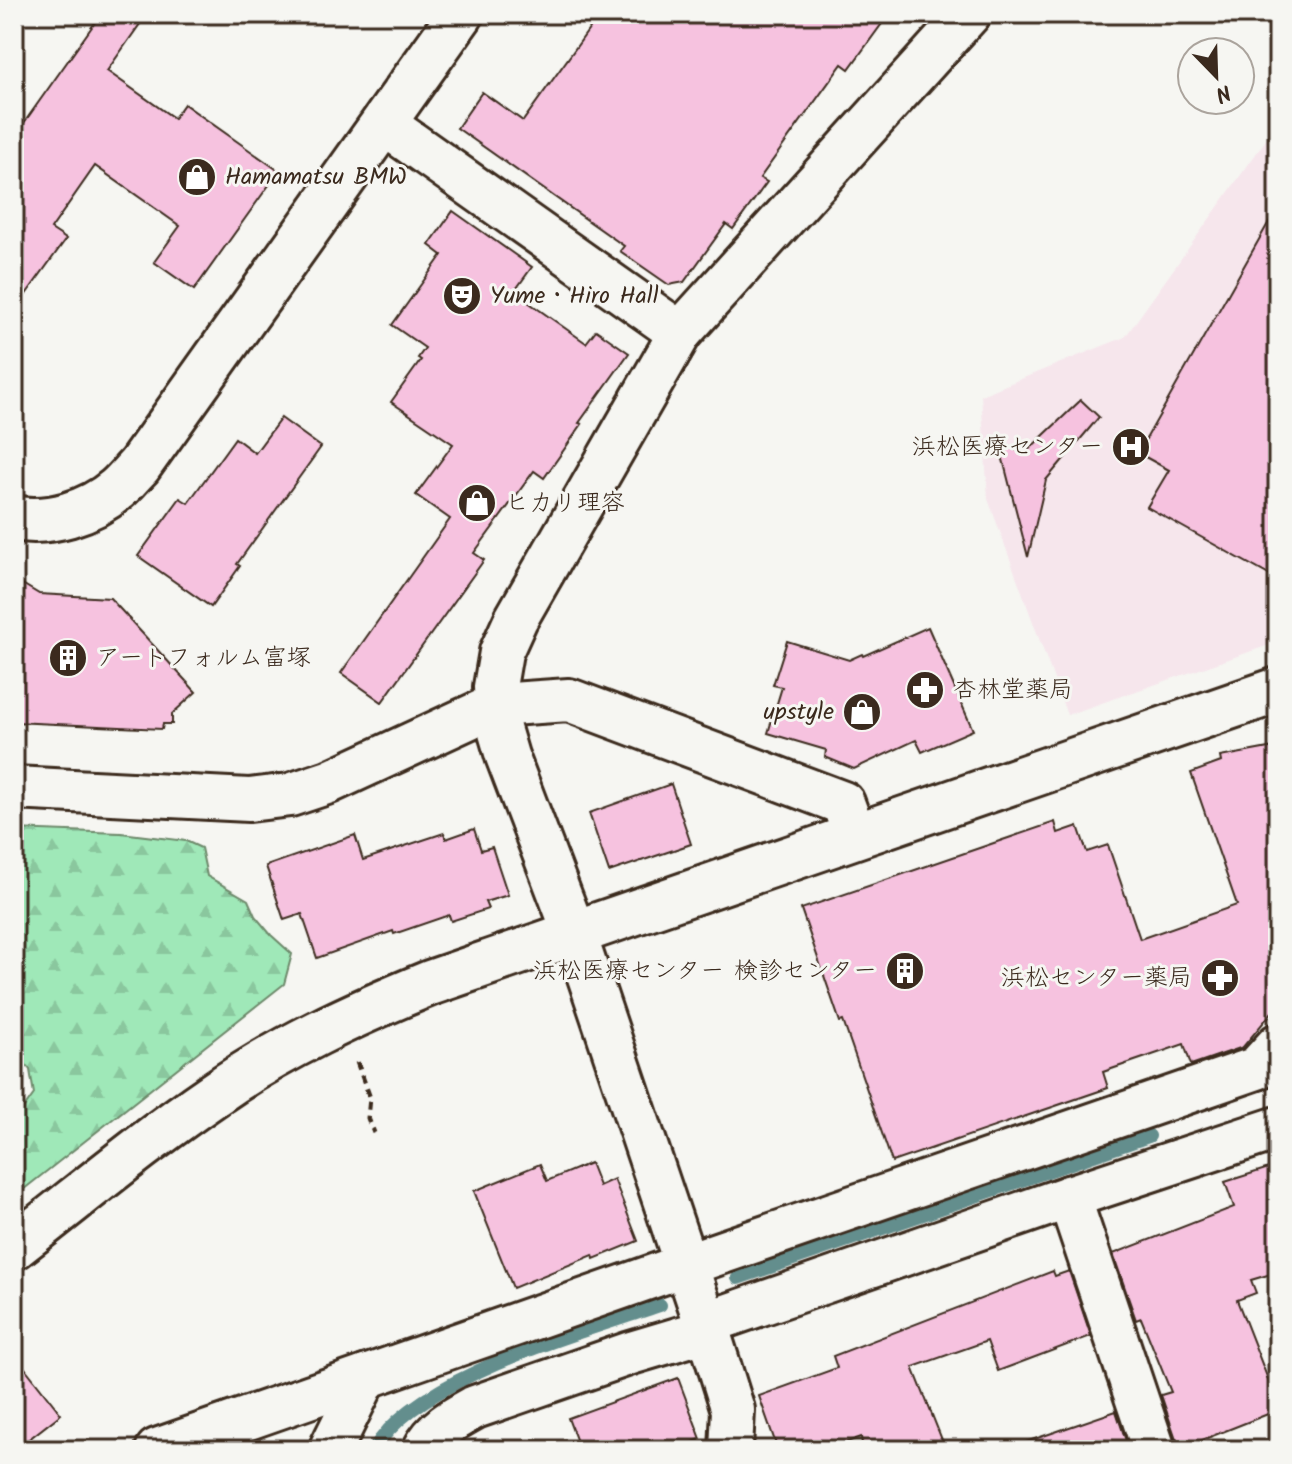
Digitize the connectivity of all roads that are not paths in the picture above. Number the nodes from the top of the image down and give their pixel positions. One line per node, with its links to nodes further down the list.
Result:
1 (461, 14): 3 (street)
2 (969, 14): 4 (street)
3 (383, 123): 4 (street); 5 (street)
4 (680, 333): 7 (street)
5 (14, 518)
6 (1278, 690): 9 (street)
7 (496, 705): 8 (street); 9 (street); 10 (street)
8 (14, 788)
9 (855, 836): 10 (street)
10 (574, 932): 14 (street); 15 (street)
11 (1278, 1045): 15 (street)
12 (1278, 1128): 13 (street)
13 (1069, 1197): 16 (street); 22 (street)
14 (14, 1247)
15 (685, 1265): 16 (street); 17 (street)
16 (707, 1327): 20 (street); 21 (street)
17 (366, 1377): 18 (street); 19 (street)
18 (157, 1450)
19 (330, 1450)
20 (424, 1450)
21 (731, 1450)
22 (1154, 1450)

